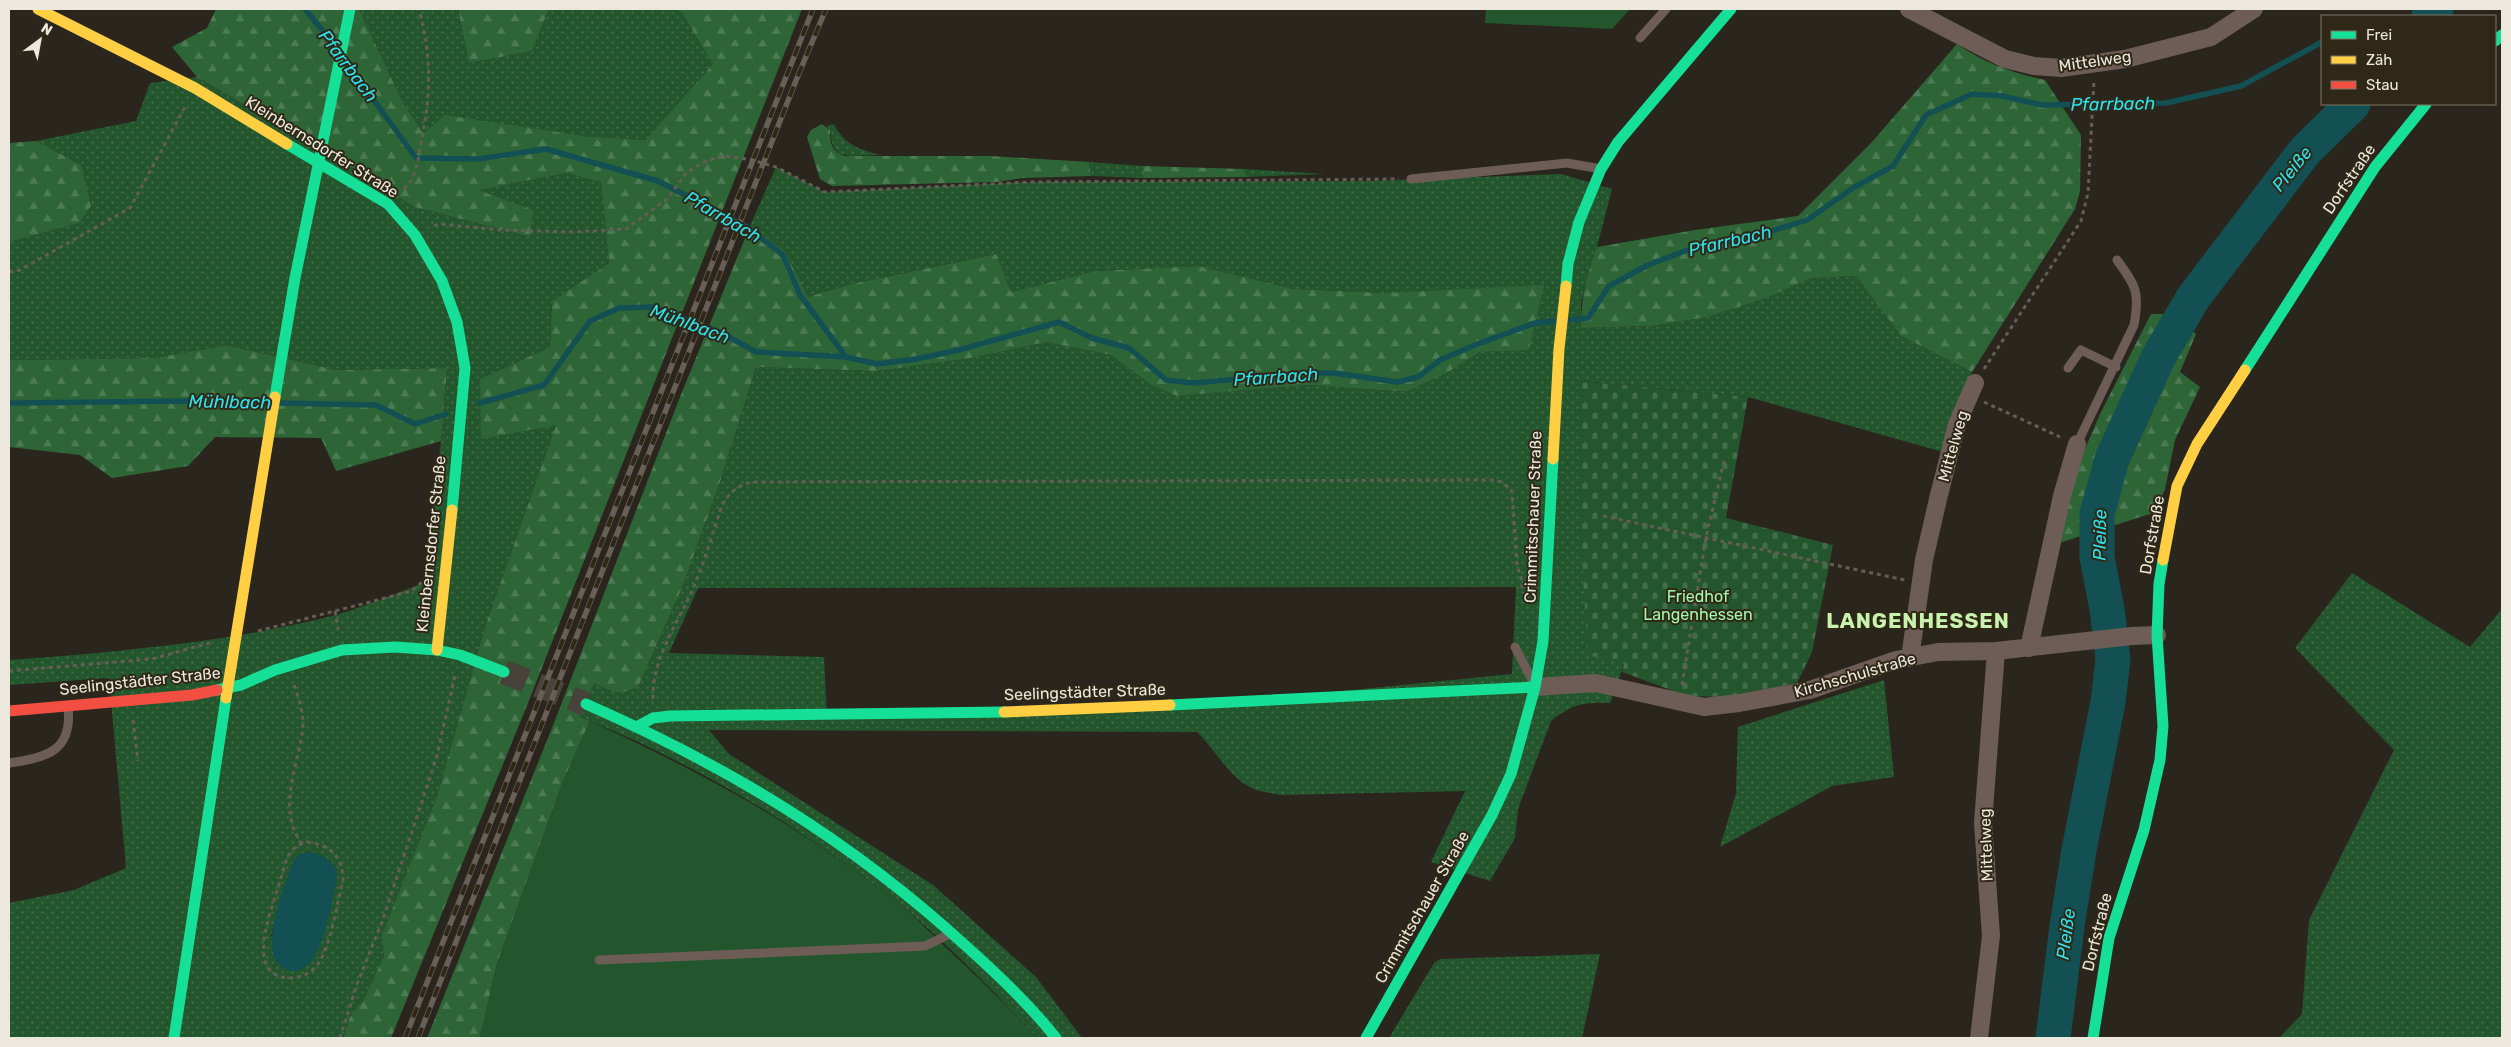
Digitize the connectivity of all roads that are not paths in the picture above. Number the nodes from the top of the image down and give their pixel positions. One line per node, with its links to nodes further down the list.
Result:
1 (38, 9): 19 (street, Kleinbernsdorfer Straße)
2 (350, 9): 31 (street)
3 (1666, 9): 7 (lane)
4 (1731, 9): 9 (street, Crimmitschauer Straße)
5 (1909, 9): 6 (street, Mittelweg)
6 (2254, 9)
7 (1640, 38)
8 (2425, 105): 16 (street, Dorfstraße)
9 (1601, 169): 10 (lane); 23 (street, Crimmitschauer Straße)
10 (1411, 179)
11 (2117, 260): 12 (lane)
12 (2116, 367): 13 (lane); 15 (lane)
13 (2068, 368)
14 (1972, 389): 21 (street, Mittelweg)
15 (2077, 444): 18 (street)
16 (2157, 636): 18 (street, Kirchschulstraße); 35 (street, Dorfstraße)
17 (1515, 647): 23 (lane)
18 (2029, 648): 20 (street, Kirchschulstraße)
19 (436, 650): 22 (street, Seelingstädter Straße); 25 (street, Seelingstädter Straße)
20 (1996, 651): 21 (street, Kirchschulstraße); 34 (street, Mittelweg)
21 (1910, 658): 23 (street, Kirchschulstraße)
22 (504, 672)
23 (1535, 687): 27 (street, Seelingstädter Straße); 33 (street, Crimmitschauer Straße)
24 (586, 704): 27 (street)
25 (68, 706): 26 (street, Seelingstädter Straße); 28 (lane)
26 (9, 711)
27 (638, 726): 29 (street)
28 (9, 763)
29 (953, 933): 30 (lane); 32 (street)
30 (599, 960)
31 (174, 1038)
32 (1056, 1038)
33 (1366, 1038)
34 (1979, 1038)
35 (2092, 1038)

